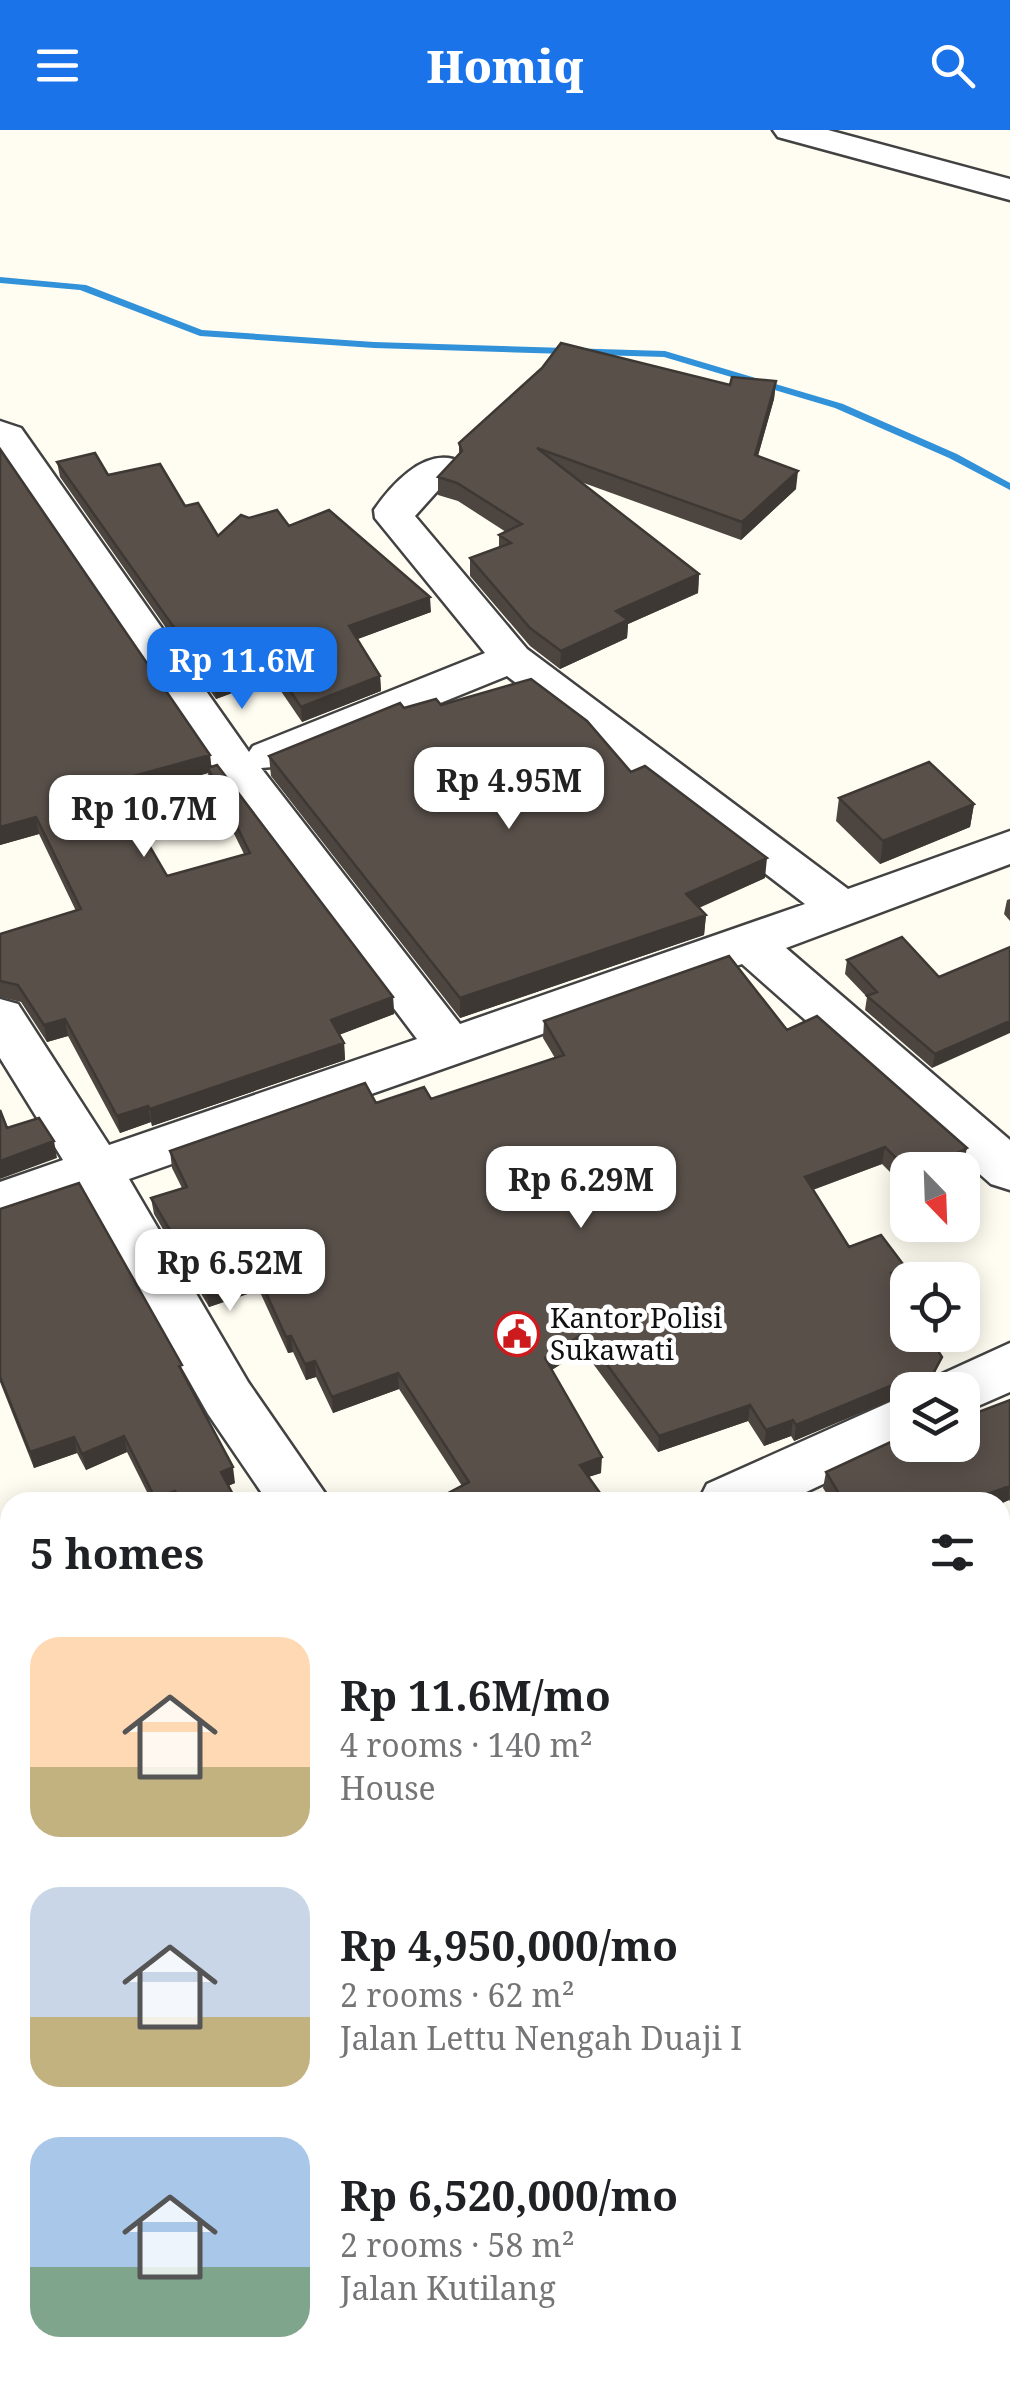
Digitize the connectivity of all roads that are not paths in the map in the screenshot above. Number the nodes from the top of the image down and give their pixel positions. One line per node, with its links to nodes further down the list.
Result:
1 (790, 130): 2 (street)
2 (1010, 190)
3 (0, 433): 6 (street)
4 (439, 466): 5 (street)
5 (512, 658): 6 (street); 8 (street)
6 (237, 770): 11 (street)
7 (1010, 848): 8 (street)
8 (842, 909): 9 (street)
9 (749, 944): 11 (street); 13 (street)
10 (0, 1017): 12 (street)
11 (450, 1047): 12 (street)
12 (95, 1167): 14 (street); 18 (street)
13 (1010, 1170)
14 (0, 1202)
15 (1010, 1366): 16 (street)
16 (980, 1381)
17 (890, 1426): 19 (street)
18 (294, 1492)
19 (749, 1492)

